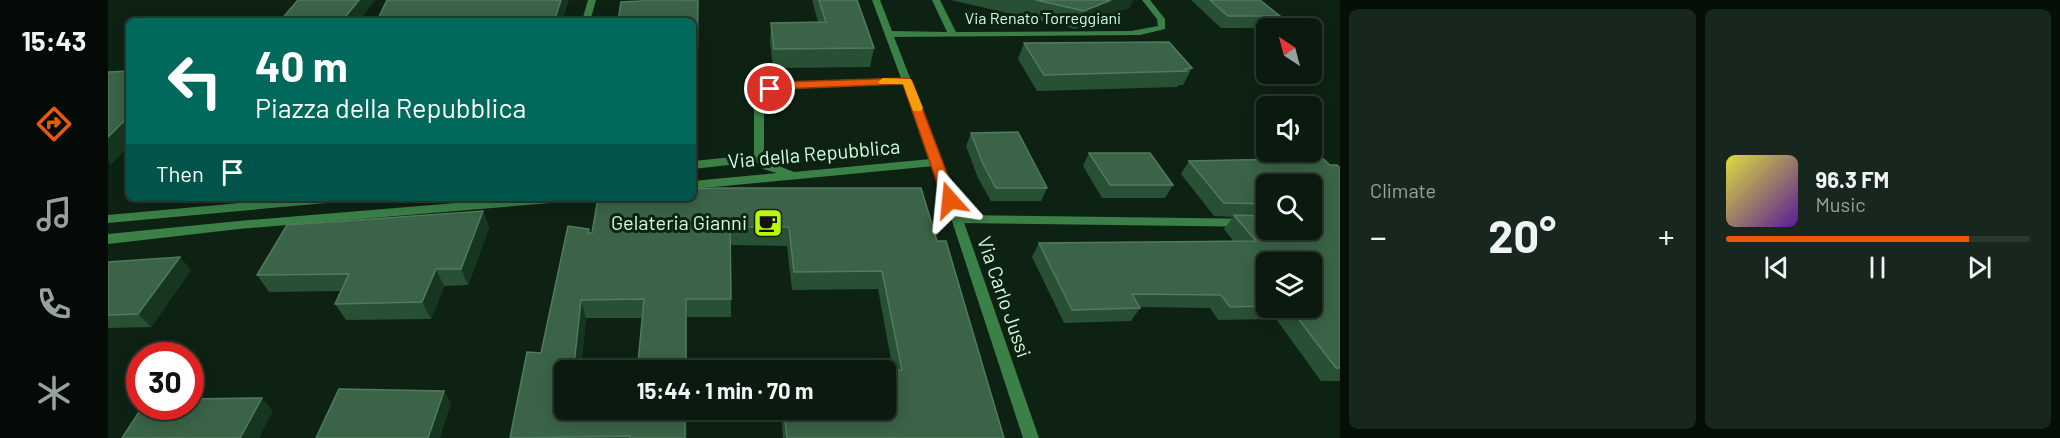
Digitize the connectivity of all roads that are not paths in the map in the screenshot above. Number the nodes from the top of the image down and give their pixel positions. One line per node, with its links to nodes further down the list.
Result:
1 (592, 0): 5 (street)
2 (876, 0): 6 (street, Via Carlo Jussi)
3 (936, 0): 7 (street)
4 (1146, 0): 7 (street, Via Renato Torreggiani)
5 (587, 18)
6 (889, 34): 7 (street, Via Renato Torreggiani); 8 (street, Via Carlo Jussi)
7 (953, 34)
8 (907, 81): 9 (street); 10 (street, Via Carlo Jussi)
9 (759, 158): 11 (street, Via della Repubblica); 12 (street)
10 (938, 162): 12 (street, Via della Repubblica); 18 (street, Via Carlo Jussi)
11 (696, 165)
12 (792, 175): 13 (street, Via della Repubblica)
13 (696, 185)
14 (276, 201): 16 (street)
15 (522, 201): 20 (street)
16 (255, 202): 17 (street); 20 (street)
17 (108, 219)
18 (956, 219): 19 (street); 22 (street, Via Carlo Jussi)
19 (1256, 223)
20 (239, 225): 21 (street)
21 (108, 239)
22 (1031, 438)

